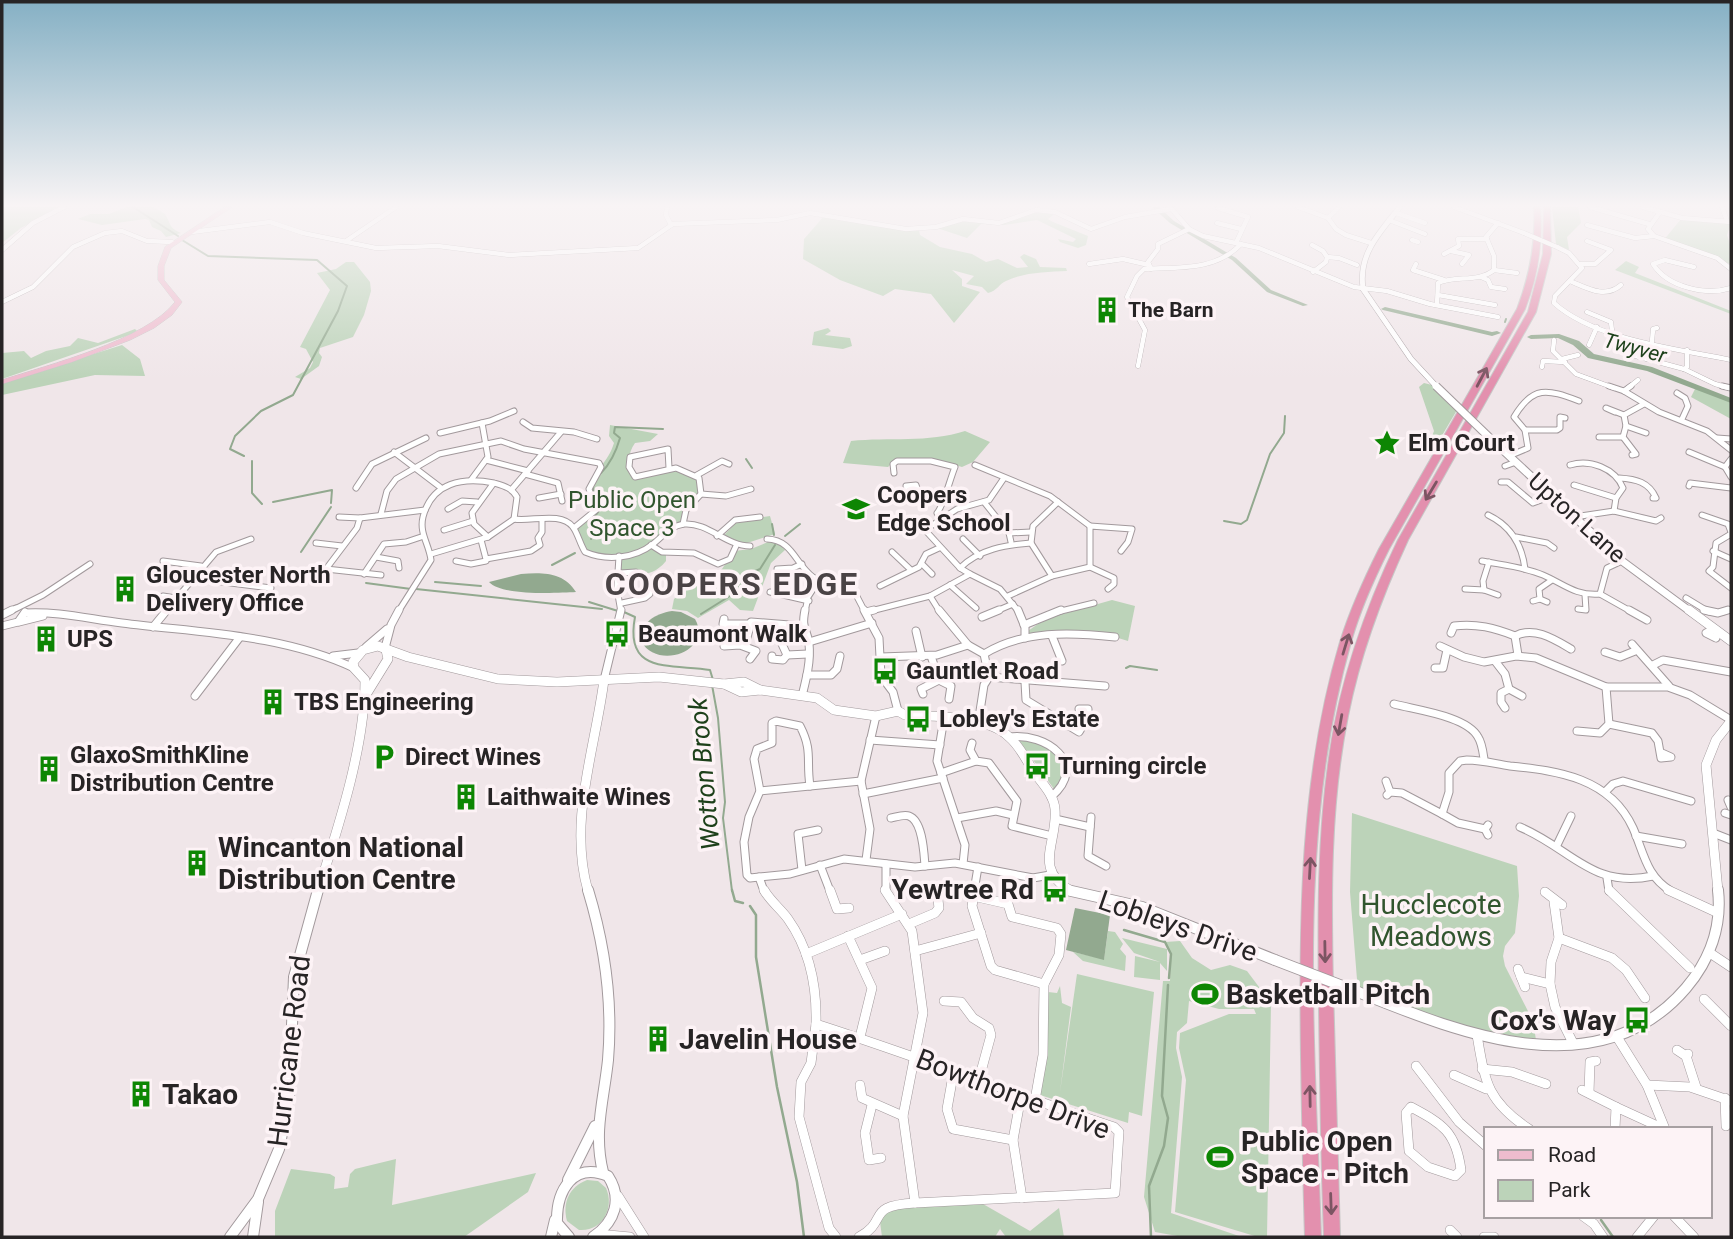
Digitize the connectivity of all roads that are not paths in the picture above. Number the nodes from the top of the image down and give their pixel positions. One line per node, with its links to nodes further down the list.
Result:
1 (1416, 264): 21 (street)
2 (1581, 264): 22 (street)
3 (55, 265): 31 (street)
4 (162, 265): 52 (main road)
5 (1143, 265): 15 (street)
6 (1200, 265): 15 (street)
7 (1298, 265): 19 (street)
8 (1323, 265): 19 (street)
9 (1364, 265): 24 (street)
10 (1494, 265): 17 (street)
11 (1535, 265): 418 (highway, one-way to 11)
12 (1544, 265): 419 (highway, one-way to 419)
13 (1653, 265): 27 (street)
14 (1685, 265): 16 (street)
15 (1150, 267): 48 (street)
16 (1694, 267)
17 (1494, 270): 18 (street); 20 (street)
18 (1515, 271)
19 (1314, 272): 24 (street)
20 (1480, 277): 21 (street); 26 (street)
21 (1444, 280): 28 (street)
22 (1570, 281): 23 (street); 37 (street)
23 (1621, 285)
24 (1363, 288): 33 (street); 82 (street, Upton Lane, bridge)
25 (1731, 288): 27 (street)
26 (1505, 289)
27 (1719, 293): 30 (street)
28 (1438, 295): 32 (street); 33 (street)
29 (1486, 296): 32 (street)
30 (1731, 299)
31 (2, 302)
32 (1484, 303): 34 (street)
33 (1437, 305): 36 (street)
34 (1495, 305)
35 (1591, 314): 39 (street)
36 (1496, 319)
37 (1597, 327): 39 (street); 42 (street)
38 (1653, 327): 41 (street)
39 (1612, 331): 41 (street)
40 (1554, 340): 47 (street)
41 (1652, 342): 43 (street)
42 (1591, 344)
43 (1686, 351): 46 (street); 50 (street)
44 (1577, 355): 47 (street)
45 (1632, 355): 50 (street)
46 (1731, 360)
47 (1564, 361): 49 (street); 54 (street)
48 (1138, 366)
49 (1542, 367)
50 (1684, 369): 53 (street)
51 (1635, 380): 54 (street)
52 (2, 382)
53 (1731, 388)
54 (1624, 391): 57 (street)
55 (1677, 393): 62 (street)
56 (1578, 401): 66 (street)
57 (1644, 404): 60 (street); 62 (street)
58 (513, 411): 64 (street)
59 (1615, 412): 60 (street)
60 (1624, 415): 65 (street)
61 (1561, 417): 66 (street)
62 (1682, 419): 73 (street)
63 (523, 422): 67 (street)
64 (482, 423): 68 (street); 76 (street)
65 (1626, 426): 69 (street); 72 (street)
66 (1525, 430): 82 (street)
67 (561, 432): 74 (street); 80 (street)
68 (440, 433)
69 (1646, 433)
70 (1601, 436): 72 (street)
71 (426, 438): 78 (street)
72 (1623, 438): 81 (street)
73 (1717, 438): 75 (street); 77 (street)
74 (597, 439)
75 (1731, 439)
76 (487, 443): 80 (street); 84 (street); 90 (street)
77 (1731, 450)
78 (394, 452): 90 (street); 105 (street)
79 (1689, 452): 91 (street)
80 (544, 453): 93 (street); 136 (street)
81 (1632, 455)
82 (1509, 456): 85 (street, Upton Lane)
83 (1731, 459): 91 (street)
84 (486, 460): 93 (street); 99 (street)
85 (1516, 462): 89 (street); 112 (street, Upton Lane)
86 (1572, 462): 98 (street)
87 (729, 464): 95 (street)
88 (975, 465): 97 (street)
89 (1505, 466)
90 (414, 467): 104 (street); 122 (street)
91 (1725, 467): 96 (street)
92 (669, 468): 92 (street); 95 (street)
93 (526, 472): 107 (street); 113 (street)
94 (894, 473): 110 (street)
95 (697, 475): 111 (street)
96 (1731, 477)
97 (1004, 478): 117 (street); 118 (street)
98 (1619, 478): 114 (street); 115 (street)
99 (471, 480): 101 (street); 104 (street)
100 (1506, 481): 112 (street)
101 (493, 484): 107 (street); 116 (street)
102 (1574, 485): 114 (street)
103 (1689, 486): 106 (street)
104 (440, 487): 120 (street)
105 (356, 488)
106 (1731, 488)
107 (512, 489): 129 (street)
108 (918, 491): 110 (street)
109 (749, 492): 111 (street)
110 (943, 493): 131 (street)
111 (701, 494): 134 (street)
112 (1552, 496): 127 (street, Upton Lane)
113 (539, 498)
114 (1616, 498): 121 (street)
115 (1653, 498)
116 (477, 502): 119 (street); 132 (street)
117 (984, 502): 131 (street); 139 (street)
118 (1058, 502): 135 (street); 138 (street)
119 (448, 509)
120 (425, 510): 122 (street); 142 (street)
121 (1614, 511): 127 (street); 133 (street)
122 (381, 513): 128 (street)
123 (1488, 515): 144 (street)
124 (1702, 515): 140 (street)
125 (339, 517): 128 (street)
126 (760, 517): 141 (street)
127 (1574, 517): 171 (street, Upton Lane)
128 (360, 518): 154 (street)
129 (514, 519): 130 (street); 143 (street)
130 (542, 520): 136 (street); 168 (street)
131 (941, 520): 156 (street)
132 (473, 521): 137 (street); 143 (street)
133 (1659, 522)
134 (682, 524): 141 (street); 152 (street)
135 (1090, 526): 159 (street); 176 (street)
136 (574, 528): 165 (street)
137 (444, 530)
138 (1031, 532): 139 (street); 150 (street)
139 (1009, 533): 149 (street)
140 (1731, 533): 160 (street)
141 (717, 536): 155 (street)
142 (421, 537): 162 (street); 166 (street)
143 (488, 537): 148 (street)
144 (1517, 537): 157 (street); 181 (street)
145 (251, 539): 175 (street)
146 (767, 539): 173 (street)
147 (963, 539): 164 (street)
148 (481, 540): 162 (street); 168 (street)
149 (1011, 542): 150 (street); 164 (street)
150 (1031, 542): 188 (street)
151 (316, 543): 154 (street)
152 (651, 545): 155 (street); 165 (street)
153 (750, 546): 155 (street)
154 (342, 547): 183 (street)
155 (736, 547)
156 (939, 548): 163 (street); 178 (street)
157 (1554, 548)
158 (917, 550): 163 (street)
159 (1121, 551)
160 (1713, 551): 167 (street); 195 (street)
161 (892, 552): 182 (street)
162 (431, 554): 228 (street)
163 (926, 554): 174 (street)
164 (980, 555): 178 (street)
165 (619, 556): 184 (street)
166 (376, 557): 177 (street); 183 (street)
167 (1731, 559)
168 (486, 560): 170 (street); 179 (street)
169 (163, 561): 175 (street)
170 (456, 561)
171 (1622, 561): 200 (street); 240 (street, Upton Lane)
172 (90, 564): 206 (street)
173 (802, 564): 180 (street); 190 (street)
174 (922, 565): 182 (street); 185 (street)
175 (201, 566): 189 (street)
176 (1090, 567): 188 (street); 196 (street)
177 (399, 568)
178 (960, 568): 186 (street)
179 (487, 569)
180 (777, 569)
181 (1525, 569): 191 (street); 198 (street)
182 (911, 570): 193 (street)
183 (363, 573): 187 (street)
184 (620, 573): 213 (street); 213 (street)
185 (932, 573)
186 (970, 574): 192 (street); 205 (street)
187 (381, 575)
188 (1052, 576): 205 (street)
189 (191, 578): 194 (street); 207 (street)
190 (819, 580): 209 (street); 219 (street)
191 (1552, 580): 202 (street); 210 (street)
192 (950, 585): 204 (street); 215 (street)
193 (880, 586)
194 (271, 588)
195 (1731, 588)
196 (1108, 589)
197 (1465, 589): 198 (street)
198 (1484, 590): 201 (street)
199 (769, 592): 209 (street)
200 (1600, 594): 202 (street); 224 (street)
201 (1498, 595)
202 (1584, 595): 216 (street)
203 (163, 596): 207 (street)
204 (930, 596): 219 (street); 243 (street)
205 (1008, 596): 212 (street)
206 (33, 598): 214 (street); 218 (street)
207 (176, 598): 231 (street)
208 (1686, 598): 217 (street)
209 (809, 601): 230 (street)
210 (1540, 601)
211 (1094, 603): 229 (street)
212 (1013, 604): 222 (street); 229 (street)
213 (622, 605): 272 (street)
214 (15, 608): 218 (street); 220 (street)
215 (976, 608)
216 (1582, 610)
217 (1730, 611)
218 (25, 612): 221 (street); 225 (street)
219 (866, 612): 226 (street)
220 (2, 615)
221 (55, 615): 225 (street); 231 (street)
222 (982, 617)
223 (724, 619): 227 (street)
224 (1647, 620)
225 (18, 622): 232 (street)
226 (872, 623): 241 (street); 259 (street)
227 (750, 624): 230 (street); 242 (street)
228 (391, 625): 246 (street); 249 (street)
229 (1024, 625): 239 (street)
230 (802, 626): 241 (street)
231 (153, 627): 237 (street)
232 (3, 628)
233 (1452, 628): 236 (street)
234 (916, 631): 260 (street)
235 (1052, 636): 238 (street); 239 (street); 263 (street)
236 (1515, 636): 247 (street); 254 (street)
237 (240, 637): 255 (street); 281 (street)
238 (1115, 637)
239 (1025, 638): 252 (street)
240 (1731, 641)
241 (809, 642): 251 (street)
242 (745, 645): 244 (street); 261 (street)
243 (968, 645): 252 (street); 257 (street)
244 (724, 646)
245 (1440, 646): 248 (street)
246 (385, 649): 249 (street); 258 (street); 265 (street, Hurricane Road)
247 (1571, 649)
248 (1447, 650): 264 (street); 267 (street)
249 (360, 651): 255 (street); 268 (street, Hurricane Road)
250 (1607, 653): 266 (street)
251 (808, 654): 253 (street); 270 (street)
252 (984, 654): 271 (street)
253 (787, 655): 253 (street)
254 (1518, 655): 264 (street); 277 (street)
255 (331, 656): 268 (street)
256 (840, 656): 270 (street)
257 (931, 656): 260 (street); 273 (street)
258 (408, 657): 265 (street); 272 (street)
259 (881, 657): 260 (street); 288 (street)
260 (922, 657)
261 (750, 659)
262 (1726, 660): 269 (street)
263 (1062, 661)
264 (1495, 661): 278 (street)
265 (383, 665): 268 (street); 283 (street, Hurricane Road)
266 (1653, 665): 269 (street); 276 (street)
267 (1443, 669)
268 (357, 670): 283 (street, Hurricane Road)
269 (1729, 670)
270 (807, 675): 280 (street)
271 (989, 677): 274 (street); 292 (street)
272 (604, 680): 280 (street); 390 (street)
273 (939, 680): 279 (street); 284 (street)
274 (1025, 682): 275 (street); 287 (street)
275 (1105, 686)
276 (1669, 686): 277 (street); 291 (street)
277 (1606, 687): 293 (street)
278 (1508, 689): 282 (street); 286 (street)
279 (920, 690)
280 (802, 695): 289 (street)
281 (195, 696)
282 (1522, 696)
283 (365, 699): 403 (street, Hurricane Road)
284 (949, 699)
285 (1394, 703): 300 (street)
286 (1500, 703)
287 (1079, 709)
288 (898, 711): 289 (street); 290 (street)
289 (876, 716): 296 (street)
290 (944, 718): 292 (street); 298 (street)
291 (1731, 720): 322 (street, Lobleys Drive)
292 (978, 724): 295 (street)
293 (1609, 724): 294 (street); 299 (street)
294 (1581, 732)
295 (1009, 737): 309 (street); 309 (street)
296 (870, 740): 298 (street); 303 (street)
297 (972, 743): 301 (street)
298 (940, 745): 302 (street)
299 (1661, 755)
300 (1484, 759): 307 (street); 311 (street)
301 (976, 761): 302 (street); 312 (street)
302 (942, 776): 308 (street); 315 (street)
303 (861, 781): 305 (street); 308 (street)
304 (1386, 781): 311 (street)
305 (810, 786): 306 (street); 306 (street)
306 (760, 791): 338 (street)
307 (1605, 792): 310 (street); 324 (street)
308 (863, 794): 328 (street)
309 (1051, 797): 316 (street)
310 (1691, 801)
311 (1442, 814): 321 (street)
312 (1013, 815): 315 (street); 323 (street)
313 (1091, 817): 318 (street)
314 (891, 818): 332 (street)
315 (957, 818): 330 (street)
316 (1055, 819): 318 (street); 323 (street)
317 (1572, 820): 327 (street)
318 (1090, 827): 333 (street)
319 (1520, 827): 327 (street)
320 (818, 830): 335 (street)
321 (1487, 830)
322 (1713, 833): 325 (street); 344 (street, Lobleys Drive)
323 (1052, 836): 336 (street)
324 (1636, 836): 326 (street); 337 (street)
325 (1731, 839)
326 (1682, 844)
327 (1557, 845): 339 (street)
328 (866, 860): 329 (street); 331 (street)
329 (886, 864): 332 (street); 345 (street)
330 (963, 864): 332 (street); 334 (street)
331 (820, 865): 335 (street); 343 (street)
332 (925, 866)
333 (1106, 866)
334 (978, 867): 336 (street); 341 (street)
335 (802, 870): 338 (street)
336 (1051, 875): 365 (street, Lobleys Drive, bridge)
337 (1653, 876): 339 (street); 344 (street)
338 (759, 877): 353 (street)
339 (1607, 878): 356 (street)
340 (1545, 892): 349 (street)
341 (973, 896): 347 (street); 357 (street)
342 (938, 900): 346 (street)
343 (849, 908)
344 (1718, 913): 352 (street, Lobleys Drive)
345 (902, 914): 346 (street); 348 (street)
346 (909, 924): 351 (street)
347 (981, 933): 351 (street); 357 (street)
348 (848, 936): 353 (street); 354 (street)
349 (1559, 938): 358 (street); 360 (street)
350 (885, 951): 354 (street)
351 (915, 951): 370 (street)
352 (1710, 953): 355 (street); 366 (street, Lobleys Drive)
353 (806, 954): 363 (street)
354 (860, 960): 367 (street)
355 (1730, 962)
356 (1690, 968)
357 (1044, 984): 383 (street)
358 (1550, 984): 359 (street); 368 (street)
359 (1525, 987)
360 (1645, 998)
361 (1704, 999): 364 (street)
362 (944, 1001): 376 (street)
363 (816, 1024): 367 (street, Bowthorpe Drive); 416 (street)
364 (1731, 1026)
365 (1477, 1035): 368 (street, Lobleys Drive); 373 (street)
366 (1617, 1037): 368 (street, Lobleys Drive); 379 (street)
367 (860, 1038): 370 (street, Bowthorpe Drive)
368 (1573, 1043)
369 (1677, 1050): 380 (street)
370 (916, 1056): 374 (street, Bowthorpe Drive); 387 (street)
371 (1595, 1061): 386 (street)
372 (1416, 1066): 388 (street)
373 (1482, 1069): 377 (street); 381 (street)
374 (954, 1070): 376 (street, Bowthorpe Drive); 396 (street)
375 (1454, 1075): 381 (street)
376 (979, 1079): 382 (street, Bowthorpe Drive)
377 (1546, 1084)
378 (860, 1085): 385 (street)
379 (1647, 1085): 380 (street); 395 (street)
380 (1696, 1087): 384 (street)
381 (1486, 1089): 392 (street)
382 (1021, 1096): 383 (street, Bowthorpe Drive); 396 (street)
383 (1035, 1100): 402 (street, Bowthorpe Drive)
384 (1728, 1100): 391 (street)
385 (872, 1105): 387 (street); 398 (street)
386 (1616, 1107): 393 (street); 394 (street)
387 (904, 1116): 404 (street)
388 (1459, 1122): 389 (street); 397 (street)
389 (1443, 1124): 389 (street)
390 (595, 1126): 399 (street); 400 (street)
391 (1726, 1126)
392 (1526, 1127)
393 (1615, 1127)
394 (1661, 1127)
395 (1664, 1127)
396 (1013, 1140): 402 (street)
397 (1484, 1144)
398 (881, 1158)
399 (603, 1172): 400 (street); 401 (street)
400 (565, 1185): 405 (street)
401 (617, 1195): 409 (street); 415 (street)
402 (1022, 1198): 404 (street, Bowthorpe Drive)
403 (258, 1199): 410 (street, Hurricane Road); 411 (street, Hurricane Road)
404 (915, 1203): 417 (street, Bowthorpe Drive)
405 (556, 1207): 412 (street); 413 (street)
406 (1586, 1218): 422 (street)
407 (1652, 1218): 423 (street)
408 (1676, 1218): 424 (street)
409 (596, 1236): 414 (street)
410 (229, 1237)
411 (253, 1237)
412 (551, 1237)
413 (569, 1237)
414 (630, 1237)
415 (644, 1237)
416 (836, 1237)
417 (859, 1237)
418 (1313, 1237)
419 (1332, 1237)
420 (1484, 1237): 421 (street)
421 (1494, 1237)
422 (1603, 1237)
423 (1637, 1237)
424 (1694, 1237)

